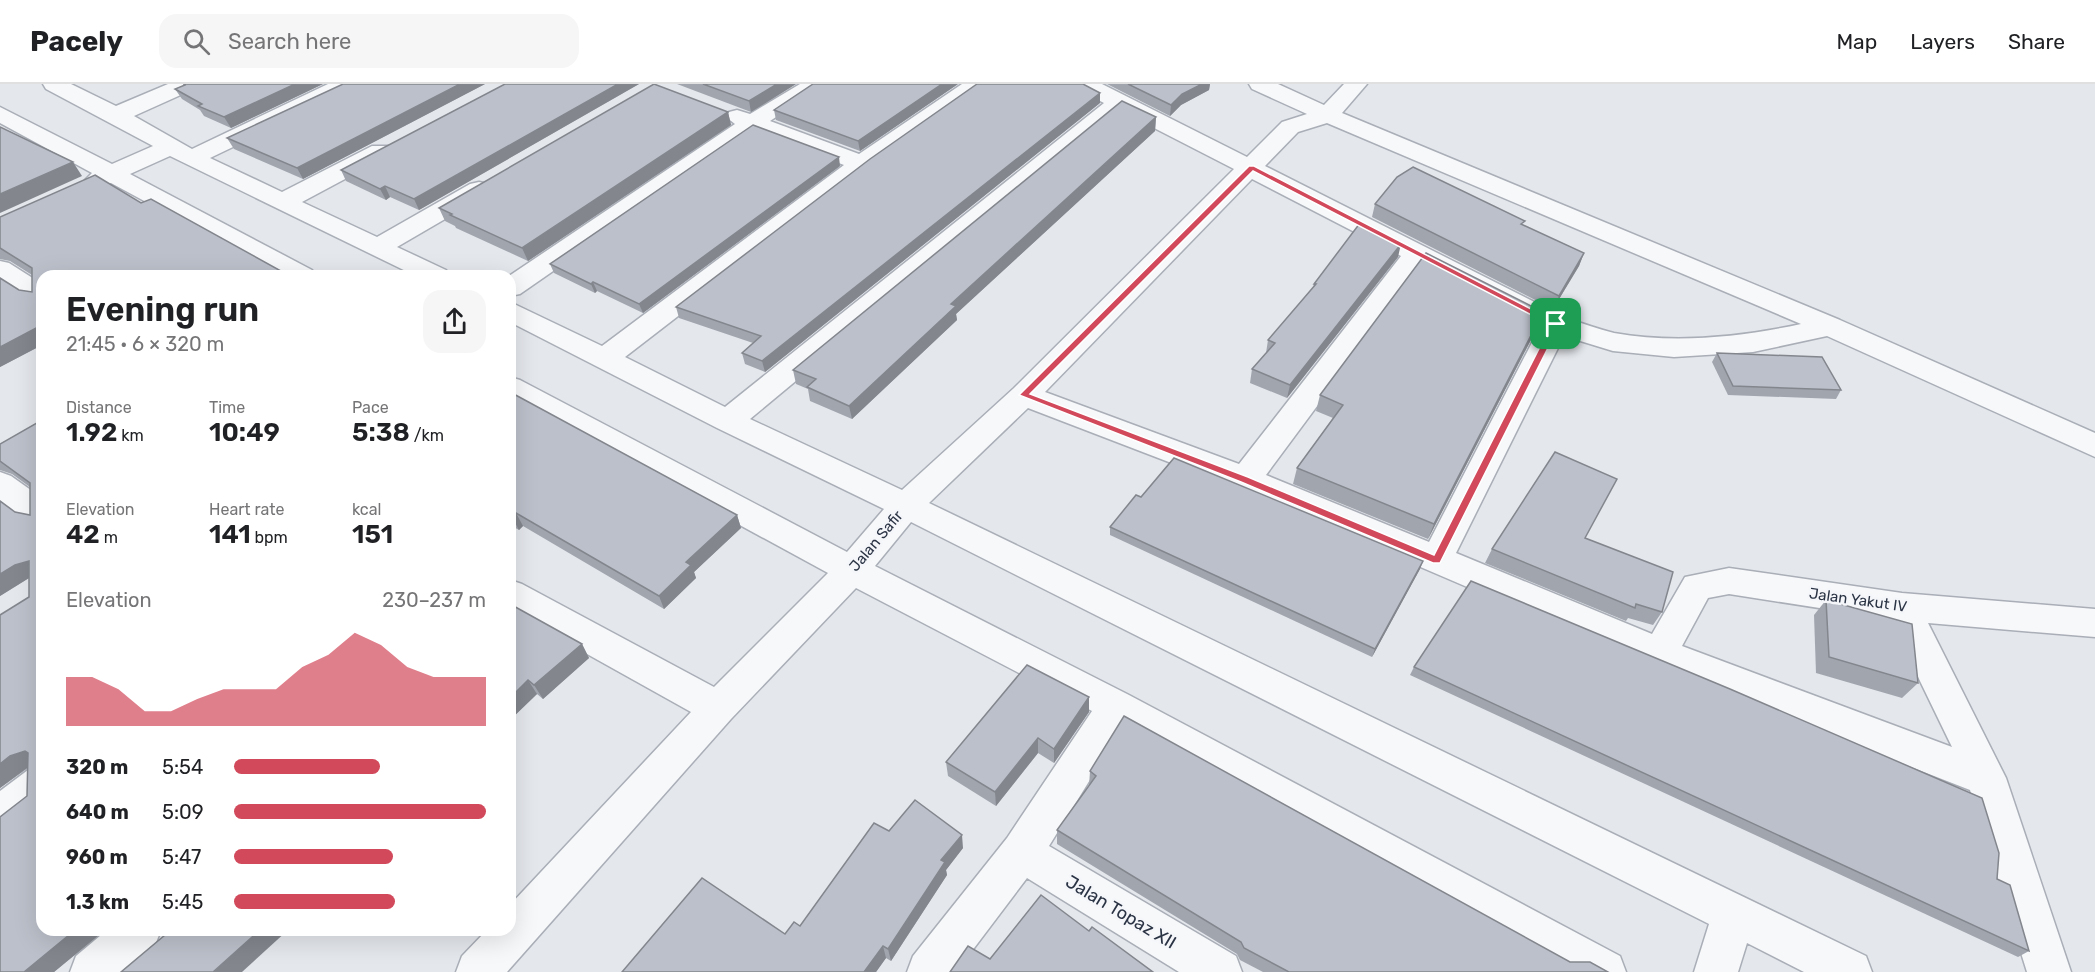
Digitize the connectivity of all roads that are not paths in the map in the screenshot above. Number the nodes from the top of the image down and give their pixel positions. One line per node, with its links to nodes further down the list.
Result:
1 (54, 84): 13 (street)
2 (186, 84): 13 (street)
3 (346, 84): 17 (street)
4 (815, 84): 15 (street)
5 (977, 84): 18 (street)
6 (1084, 84): 9 (street)
7 (1260, 84): 10 (street)
8 (1356, 84): 14 (street)
9 (1119, 102): 19 (street); 37 (street)
10 (1295, 103): 14 (street); 19 (street, Jalan Safir)
11 (720, 111): 15 (street)
12 (0, 114): 20 (street)
13 (116, 115): 17 (street)
14 (1328, 115): 33 (street)
15 (752, 123): 18 (street); 29 (street)
16 (400, 140): 23 (street)
17 (181, 152): 20 (street); 23 (street)
18 (862, 163): 34 (street)
19 (1252, 168): 25 (street); 36 (street, Jalan Safir)
20 (112, 173): 22 (street); 27 (street)
21 (501, 176): 24 (street)
22 (71, 192)
23 (284, 201): 24 (street)
24 (377, 248): 28 (street)
25 (1418, 252): 32 (street); 39 (street)
26 (0, 269): 30 (street)
27 (292, 270)
28 (424, 270)
29 (516, 284)
30 (36, 292)
31 (516, 314): 34 (street)
32 (1556, 324): 33 (street); 43 (street)
33 (1830, 326): 38 (street)
34 (604, 359): 37 (street)
35 (516, 390): 44 (street)
36 (1024, 395): 39 (street); 41 (street, Jalan Safir)
37 (728, 421): 41 (street)
38 (2095, 446)
39 (1245, 479): 43 (street)
40 (0, 484): 42 (street)
41 (904, 508): 44 (street, Jalan Safir); 55 (street)
42 (36, 511)
43 (1436, 560): 48 (street)
44 (852, 570): 49 (street); 50 (street, Jalan Safir)
45 (516, 602): 50 (street)
46 (1902, 607): 47 (street, Jalan Yakut IV); 48 (street, Jalan Yakut IV); 51 (street)
47 (2095, 622)
48 (1660, 653): 51 (street)
49 (1116, 706): 54 (street); 63 (street)
50 (718, 708): 56 (street, Jalan Safir)
51 (1986, 778): 66 (street)
52 (36, 788): 53 (street)
53 (0, 815)
54 (1022, 852): 61 (street); 62 (street, Jalan Topaz XII)
55 (1734, 914): 64 (street); 65 (street)
56 (516, 930)
57 (133, 936): 59 (street)
58 (511, 936): 60 (street, Jalan Safir)
59 (92, 972)
60 (478, 972)
61 (929, 972)
62 (1220, 972)
63 (1604, 972)
64 (1716, 972)
65 (1850, 972)
66 (2049, 972)

